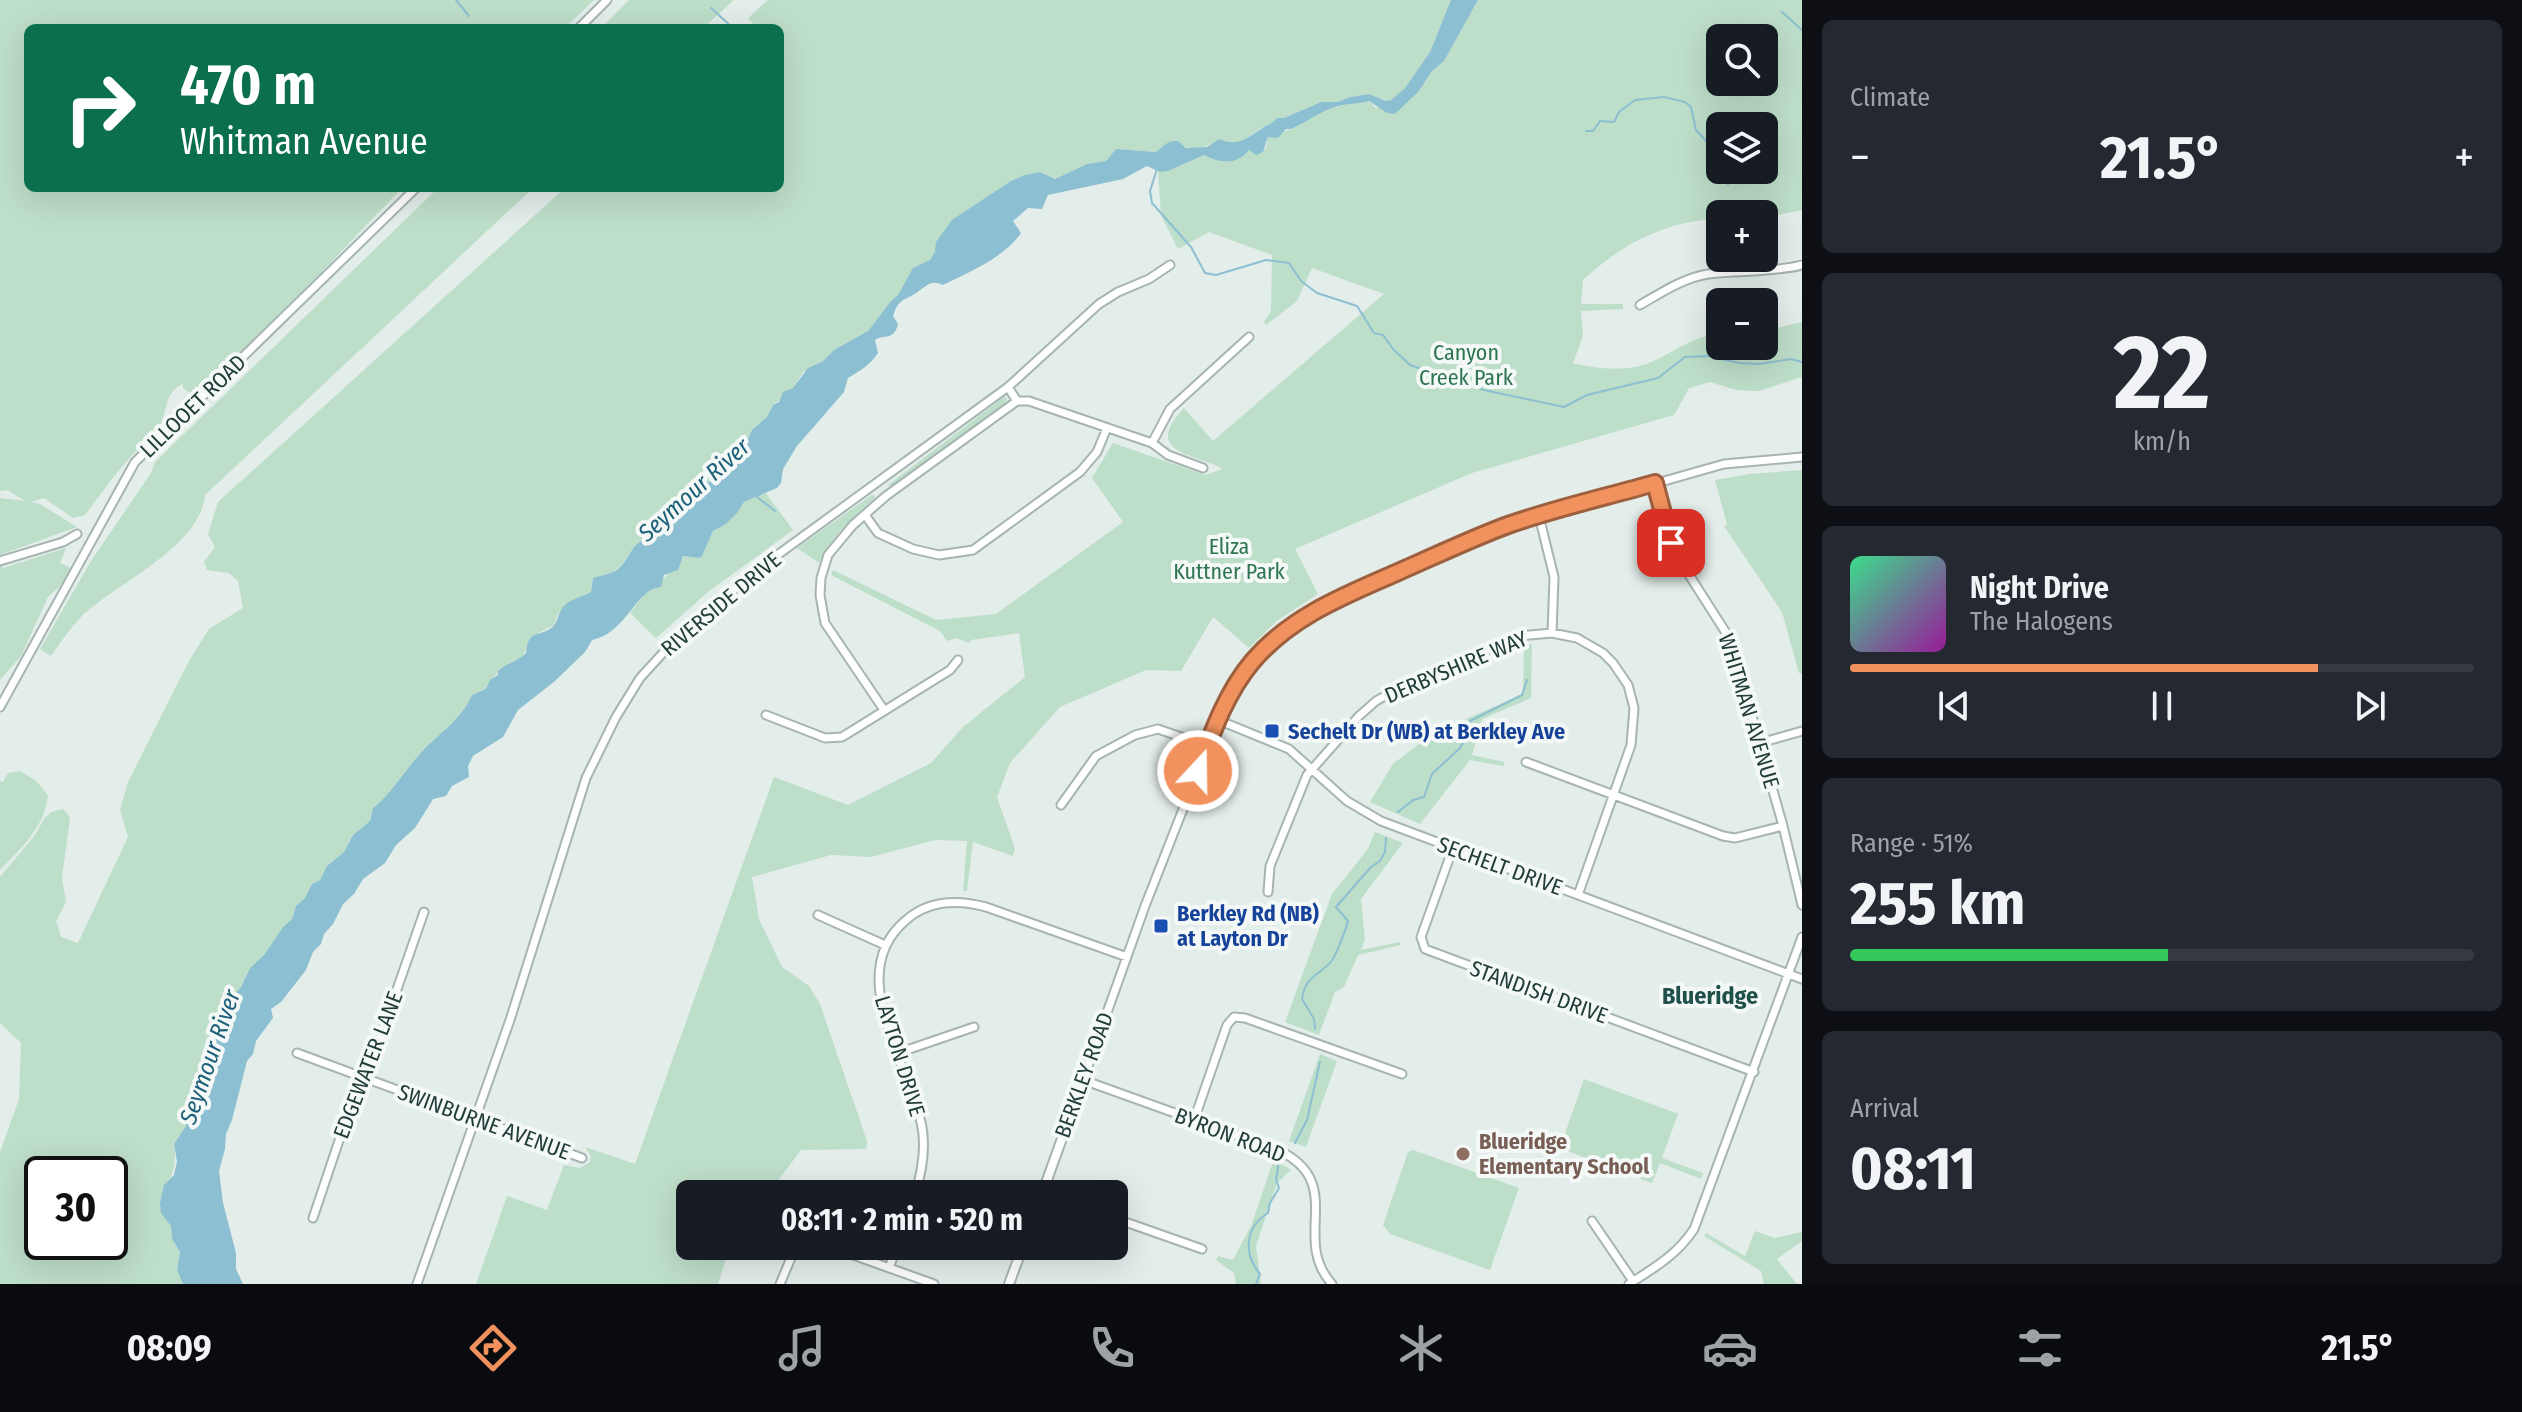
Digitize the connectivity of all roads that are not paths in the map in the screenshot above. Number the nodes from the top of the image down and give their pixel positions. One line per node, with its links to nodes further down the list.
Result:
1 (607, 0): 2 (street)
2 (583, 24)
3 (412, 192): 23 (street, LILLOOET ROAD)
4 (1170, 265): 8 (street, RIVERSIDE DRIVE)
5 (1802, 265): 6 (street)
6 (1640, 305)
7 (1249, 337): 11 (street)
8 (1008, 387): 9 (street); 15 (street, RIVERSIDE DRIVE)
9 (1017, 401): 10 (street); 16 (street)
10 (1107, 428): 11 (street); 17 (street)
11 (1152, 443): 13 (street)
12 (1802, 457): 14 (street, BERKLEY ROAD)
13 (1203, 468)
14 (1655, 483): 18 (street, BERKLEY ROAD); 28 (street, WHITMAN AVENUE)
15 (877, 484): 16 (street); 53 (street, RIVERSIDE DRIVE)
16 (886, 496): 17 (street)
17 (865, 515): 24 (street)
18 (1539, 516): 21 (street); 26 (street, BERKLEY ROAD)
19 (77, 534): 20 (street)
20 (0, 561)
21 (1552, 633): 31 (street, DERBYSHIRE WAY); 32 (street, DERBYSHIRE WAY)
22 (958, 660): 24 (street)
23 (0, 707)
24 (884, 710): 25 (street)
25 (766, 715)
26 (1218, 720): 29 (street, BERKLEY ROAD); 31 (street, SECHELT DRIVE)
27 (1802, 731): 28 (street)
28 (1760, 743): 34 (street, WHITMAN AVENUE)
29 (1207, 746): 33 (street); 43 (street, BERKLEY ROAD)
30 (1526, 762): 32 (street)
31 (1312, 768): 35 (street, SECHELT DRIVE); 36 (street, DERBYSHIRE WAY)
32 (1615, 796): 34 (street); 37 (street, DERBYSHIRE WAY)
33 (1061, 805)
34 (1783, 826): 38 (street, WHITMAN AVENUE)
35 (1453, 848): 37 (street, SECHELT DRIVE); 49 (street, STANDISH DRIVE)
36 (1268, 892)
37 (1578, 895): 44 (street, SECHELT DRIVE)
38 (1802, 905)
39 (424, 912): 51 (street, EDGEWATER LANE)
40 (818, 915): 42 (street)
41 (1802, 937): 44 (street)
42 (885, 945): 43 (street); 48 (street, LAYTON DRIVE)
43 (1127, 957): 52 (street, BERKLEY ROAD)
44 (1790, 974): 45 (street, SECHELT DRIVE); 49 (street)
45 (1802, 979)
46 (974, 1027): 48 (street)
47 (297, 1053): 51 (street, SWINBURNE AVENUE)
48 (898, 1053): 56 (street, LAYTON DRIVE)
49 (1754, 1072): 67 (street)
50 (1402, 1074): 54 (street)
51 (366, 1078): 53 (street, SWINBURNE AVENUE); 58 (street, EDGEWATER LANE)
52 (1083, 1080): 54 (street, BYRON ROAD); 57 (street, BERKLEY ROAD)
53 (475, 1120): 55 (street, SWINBURNE AVENUE); 68 (street, RIVERSIDE DRIVE)
54 (1194, 1120): 72 (street, BYRON ROAD)
55 (582, 1158)
56 (919, 1180)
57 (1048, 1180)
58 (313, 1218)
59 (1592, 1221): 67 (street)
60 (1128, 1223): 61 (street)
61 (1202, 1249)
62 (790, 1260): 69 (street)
63 (867, 1260): 66 (street)
64 (892, 1260): 66 (street)
65 (1018, 1260): 71 (street)
66 (889, 1268): 70 (street)
67 (1631, 1282)
68 (417, 1284)
69 (780, 1284)
70 (934, 1284)
71 (1009, 1284)
72 (1332, 1284)

